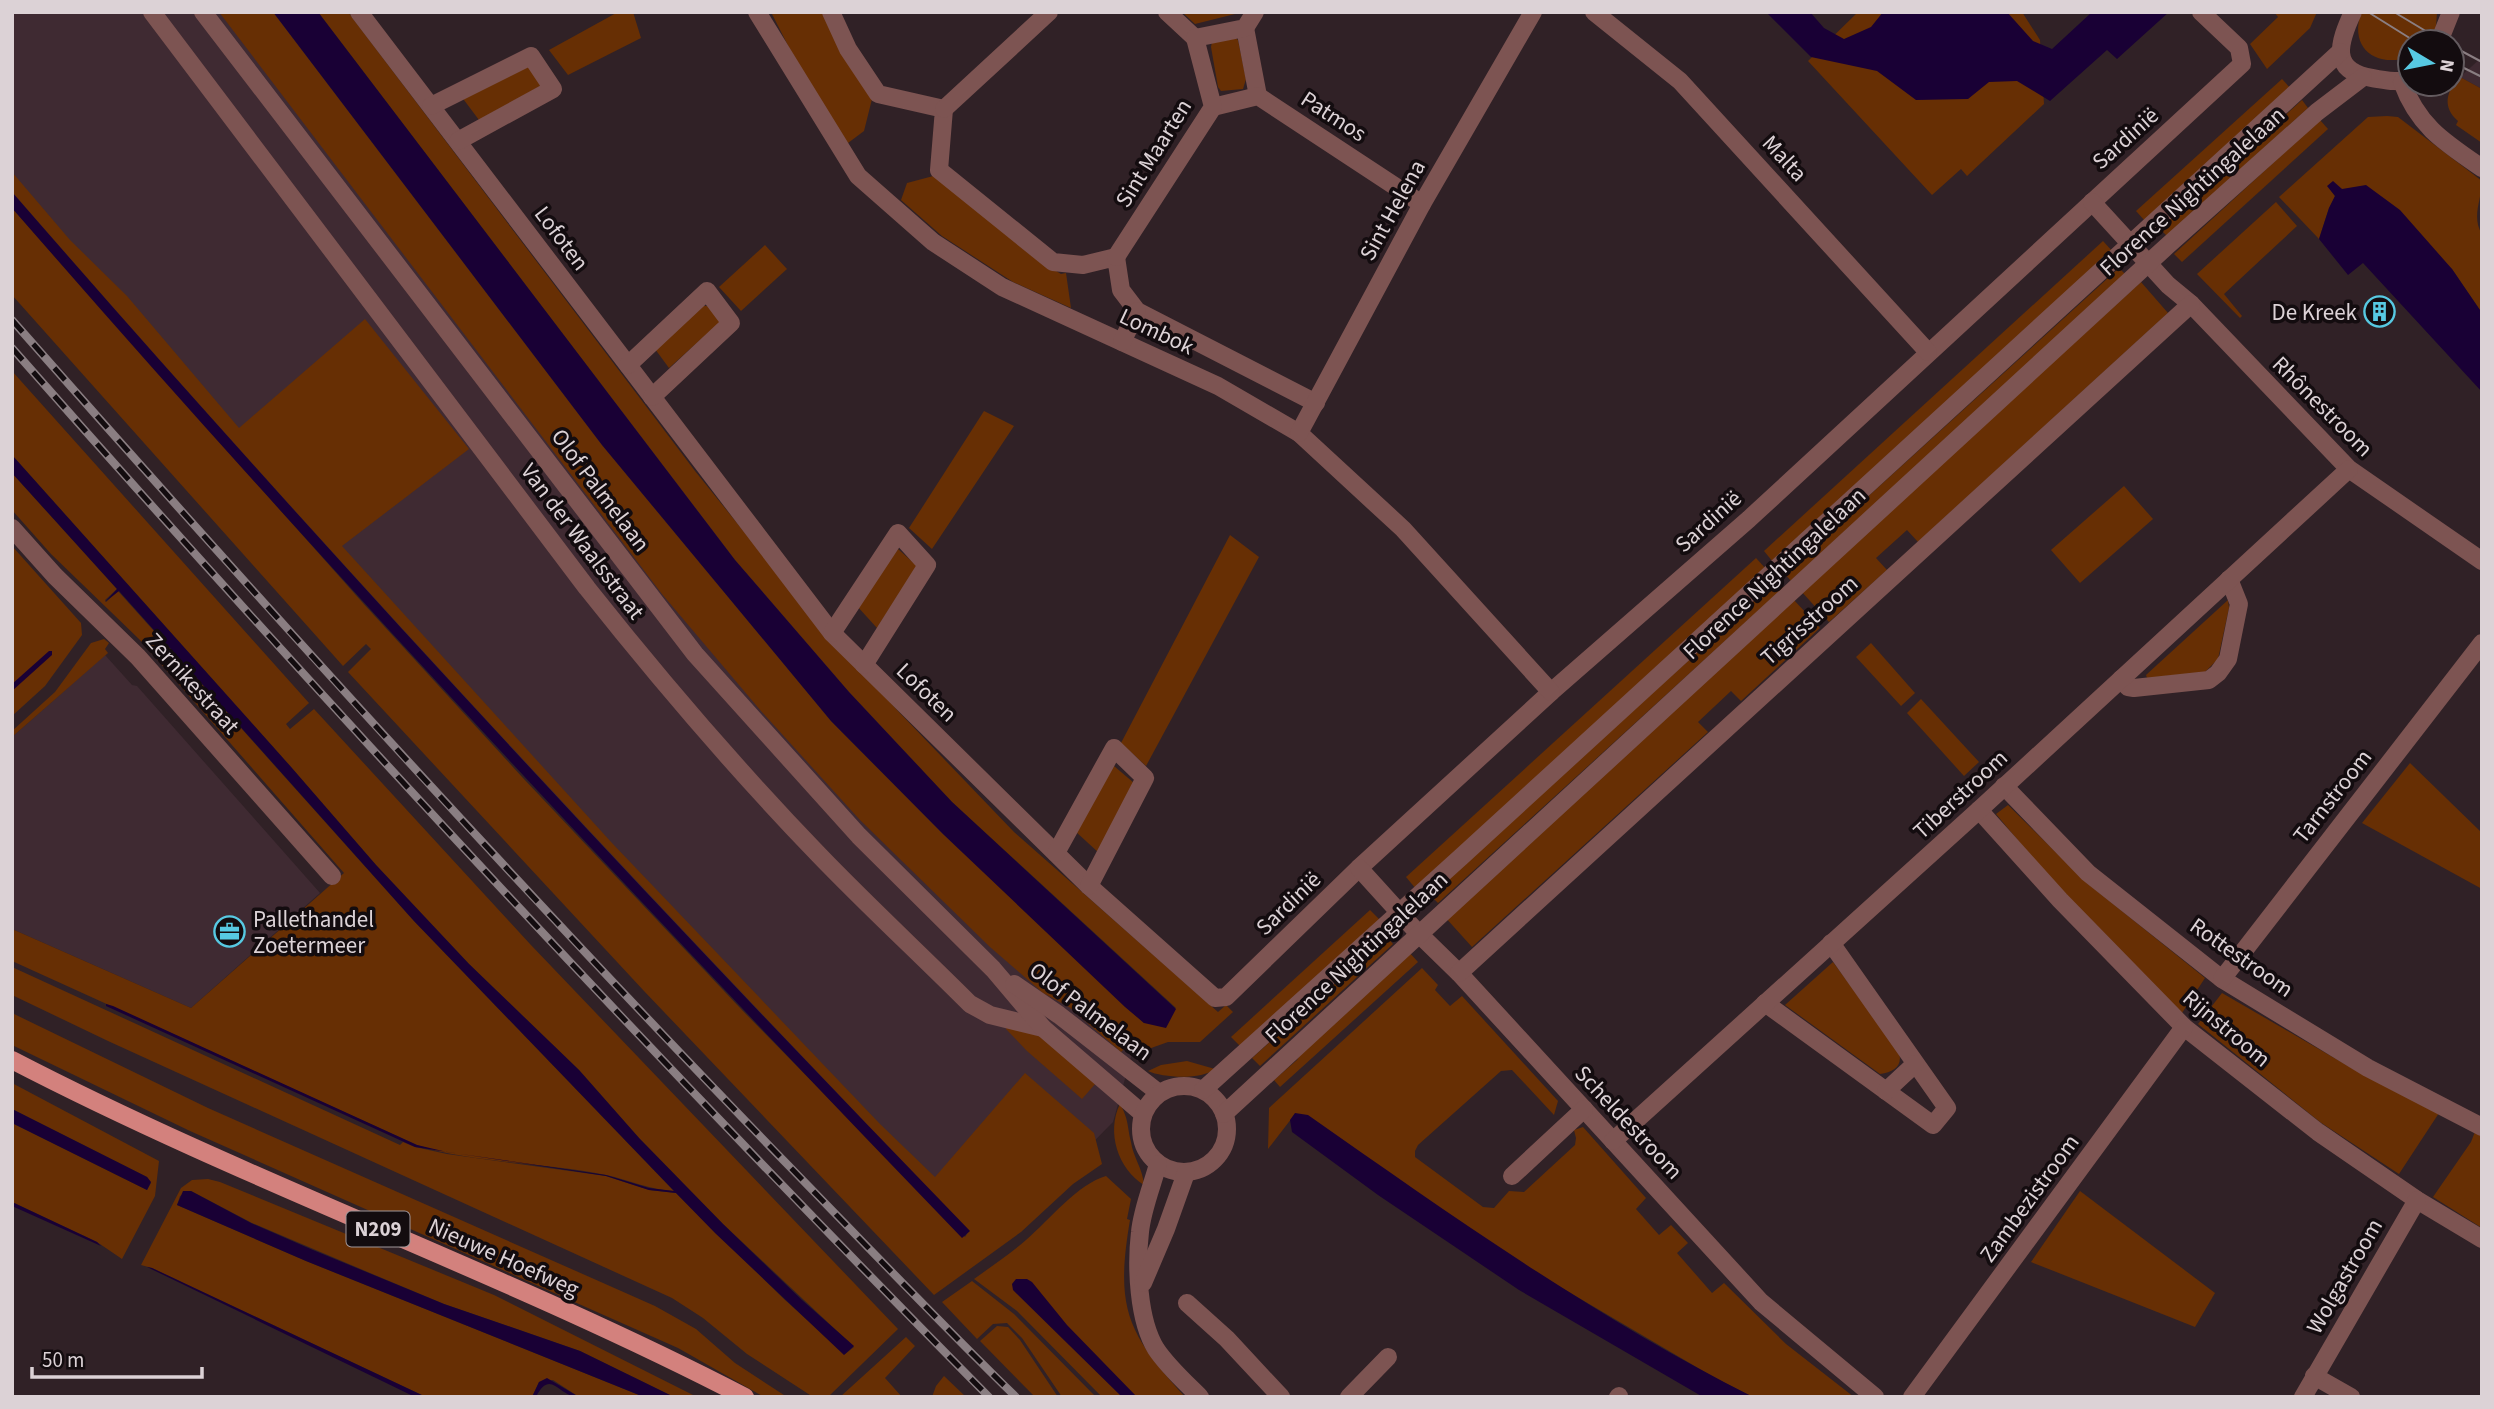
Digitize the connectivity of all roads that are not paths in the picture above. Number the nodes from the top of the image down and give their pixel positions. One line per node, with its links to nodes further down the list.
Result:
1 (152, 12): 61 (street, Van der Waalsstraat)
2 (203, 12): 55 (street, Olof Palmelaan)
3 (359, 12): 19 (street, Lofoten)
4 (757, 12): 31 (street, Lombok)
5 (831, 12): 21 (street)
6 (1049, 12): 21 (street)
7 (1167, 12): 13 (street)
8 (1533, 12): 25 (street, Sint Helena)
9 (1594, 12): 32 (street, Malta)
10 (2201, 12): 24 (street, Sardinië)
11 (2353, 12): 14 (street)
12 (1250, 20): 13 (street); 17 (street)
13 (1195, 38): 20 (street, Sint Maarten)
14 (2340, 52): 15 (street); 26 (street, Florence Nightingalelaan)
15 (2363, 77): 16 (street); 28 (street, Florence Nightingalelaan)
16 (2396, 80)
17 (1258, 96): 20 (street); 25 (street, Patmos)
18 (2412, 98): 23 (street)
19 (431, 106): 22 (street, Lofoten); 22 (street)
20 (1213, 107): 27 (street, Sint Maarten)
21 (944, 109): 27 (street)
22 (458, 141): 33 (street, Lofoten)
23 (2482, 168)
24 (2092, 202): 26 (street); 32 (street, Sardinië)
25 (1422, 204): 35 (street, Sint Helena)
26 (2131, 244): 28 (street); 52 (street, Florence Nightingalelaan)
27 (1116, 257): 30 (street, Lombok)
28 (2149, 263): 29 (street, Rhônestroom); 53 (street, Florence Nightingalelaan)
29 (2192, 304): 37 (street, Rhônestroom); 56 (street, Tigrisstroom)
30 (1137, 311): 31 (street); 35 (street, Lombok)
31 (1122, 342): 36 (street, Lombok)
32 (1928, 352): 45 (street, Sardinië)
33 (628, 365): 34 (street, Lofoten); 34 (street)
34 (652, 397): 41 (street, Lofoten)
35 (1316, 403): 36 (street, Sint Helena)
36 (1300, 433): 45 (street, Lombok)
37 (2348, 469): 39 (street, Rhônestroom); 40 (street, Tiberstroom)
38 (12, 528): 50 (street, Zernikestraat)
39 (2482, 561)
40 (2229, 579): 44 (street, Tiberstroom); 44 (street)
41 (832, 634): 43 (street, Lofoten); 43 (street)
42 (2482, 643): 57 (street, Tarnstroom)
43 (864, 665): 48 (street, Lofoten)
44 (2121, 679): 46 (street, Tiberstroom)
45 (1551, 692): 49 (street, Sardinië)
46 (2004, 786): 47 (street, Tiberstroom); 57 (street, Rottestroom)
47 (1979, 810): 54 (street, Tiberstroom); 60 (street, Rijnstroom)
48 (1056, 853): 51 (street, Lofoten); 51 (street)
49 (1359, 868): 52 (street, Scheldestroom); 58 (street, Sardinië)
50 (331, 876)
51 (1089, 886): 58 (street, Lofoten)
52 (1399, 912): 53 (street, Scheldestroom); 64 (street, Florence Nightingalelaan)
53 (1418, 933): 56 (street, Scheldestroom); 69 (street, Florence Nightingalelaan)
54 (1831, 943): 59 (street, Tiberstroom); 63 (street)
55 (993, 969): 61 (street, Olof Palmelaan); 66 (street, Olof Palmelaan)
56 (1459, 973): 67 (street, Scheldestroom)
57 (2222, 979): 70 (street, Rottestroom)
58 (1203, 989)
59 (1765, 1003): 65 (street); 71 (street, Tiberstroom)
60 (2184, 1027): 75 (street, Rijnstroom); 86 (street, Zambezistroom)
61 (1042, 1028): 68 (street, Olof Palmelaan)
62 (12, 1060): 81 (main road, Nieuwe Hoefweg / N209)
63 (1915, 1063): 65 (street); 65 (street)
64 (1203, 1090): 66 (street); 69 (street)
65 (1886, 1091)
66 (1159, 1093): 68 (street)
67 (1584, 1109): 71 (street, Scheldestroom); 74 (street)
68 (1143, 1114): 72 (street)
69 (1224, 1114): 73 (street)
70 (2478, 1119)
71 (1613, 1141): 85 (street, Scheldestroom)
72 (1158, 1164): 73 (street); 77 (street)
73 (1185, 1172): 77 (street)
74 (1512, 1176)
75 (2417, 1200): 76 (street, Rijnstroom); 80 (street, Wolgastroom)
76 (2482, 1239)
77 (1140, 1289): 82 (street)
78 (1187, 1303): 83 (street)
79 (1388, 1357): 84 (street)
80 (2314, 1377): 87 (street, Wolgastroom); 88 (street)
81 (745, 1397)
82 (1200, 1397)
83 (1281, 1397)
84 (1349, 1397)
85 (1875, 1397)
86 (1912, 1397)
87 (2303, 1397)
88 (2351, 1397)

